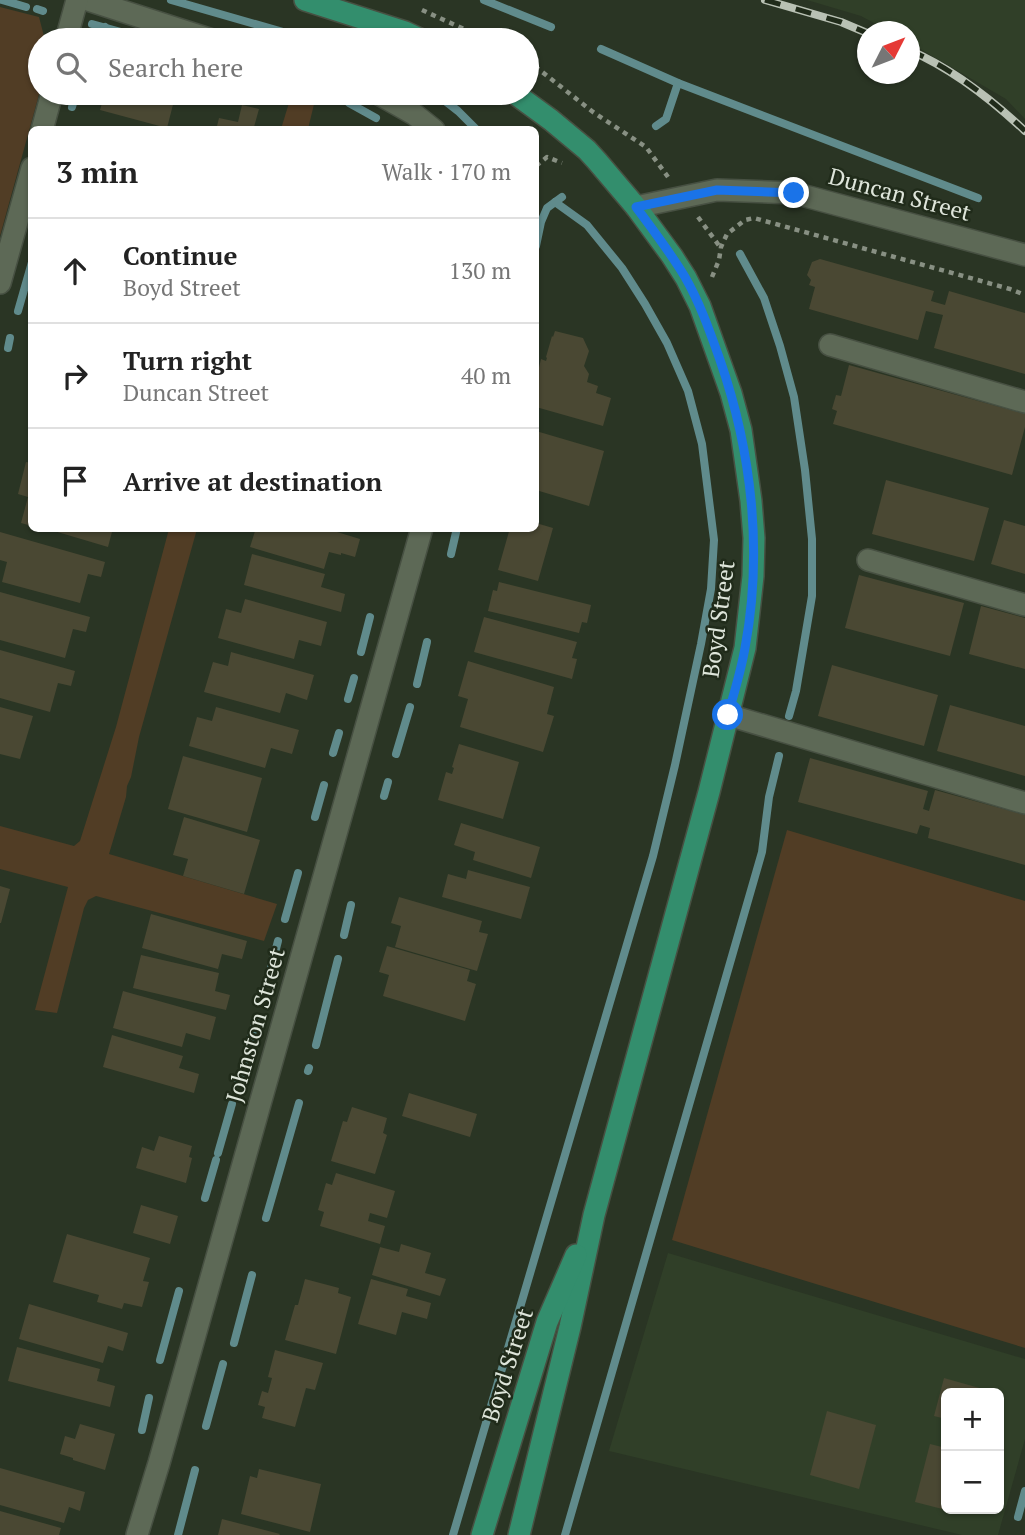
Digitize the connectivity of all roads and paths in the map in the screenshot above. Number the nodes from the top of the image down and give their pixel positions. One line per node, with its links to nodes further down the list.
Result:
1 (77, 0): 5 (street)
2 (88, 0): 6 (street)
3 (305, 0): 7 (main road)
4 (414, 7): 8 (path)
5 (69, 28)
6 (175, 28)
7 (392, 28)
8 (461, 28)
9 (539, 69): 15 (path)
10 (49, 105): 13 (street)
11 (398, 105): 14 (street)
12 (530, 105): 19 (main road, Boyd Street)
13 (43, 126)
14 (430, 126)
15 (646, 147)
16 (539, 164): 17 (path)
17 (565, 165)
18 (28, 182): 22 (street)
19 (636, 207): 20 (street, Duncan Street); 29 (main road, Boyd Street)
20 (1025, 255)
21 (719, 260): 23 (path)
22 (0, 283)
23 (1025, 295)
24 (830, 345): 25 (street)
25 (1025, 402)
26 (421, 532): 32 (street, Johnston Street)
27 (868, 560): 28 (street)
28 (1025, 605)
29 (728, 715): 30 (street); 31 (main road, Boyd Street)
30 (1025, 803)
31 (594, 1215): 33 (main road, Boyd Street); 34 (main road, Boyd Street)
32 (137, 1535)
33 (482, 1535)
34 (519, 1535)

